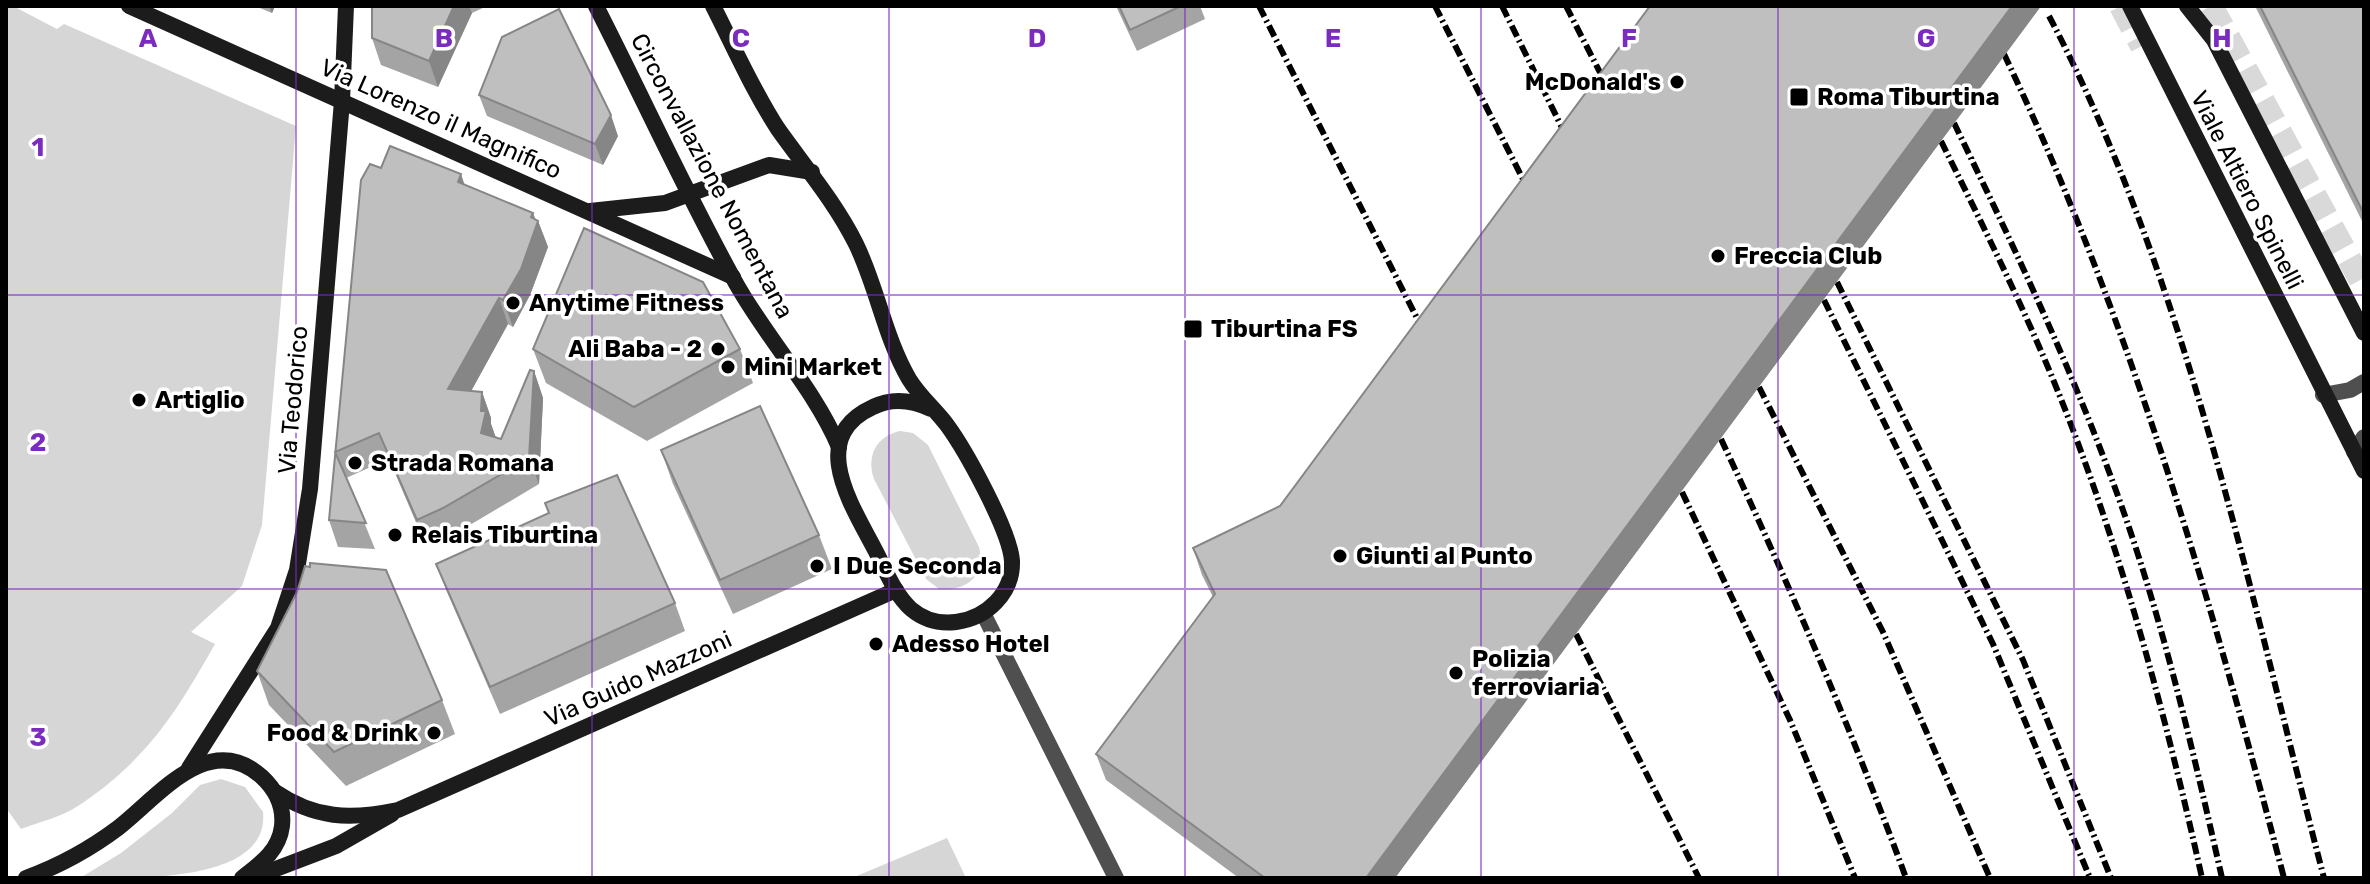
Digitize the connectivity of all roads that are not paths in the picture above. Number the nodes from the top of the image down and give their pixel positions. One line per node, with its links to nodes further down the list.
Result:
1 (129, 6): 7 (street, Via Lorenzo il Magnifico)
2 (346, 6): 7 (street, Via Teodorico)
3 (596, 6): 9 (street, Circonvallazione Nomentana)
4 (713, 6): 8 (street)
5 (2130, 6): 14 (street, Viale Altiero Spinelli)
6 (2187, 6): 12 (street, Viale Altiero Spinelli)
7 (342, 101): 10 (street, Via Lorenzo il Magnifico); 22 (street, Via Teodorico)
8 (812, 172): 9 (street); 15 (street)
9 (692, 195): 10 (street); 11 (street, Circonvallazione Nomentana)
10 (589, 211): 11 (street, Via Lorenzo il Magnifico)
11 (733, 277): 17 (street, Circonvallazione Nomentana)
12 (2364, 333)
13 (2364, 382): 14 (street)
14 (2323, 395): 18 (street, Viale Altiero Spinelli)
15 (931, 409): 17 (street); 21 (street)
16 (2364, 437): 18 (street)
17 (839, 447): 20 (street, Circonvallazione Nomentana)
18 (2354, 452): 19 (street, Viale Altiero Spinelli)
19 (2364, 471)
20 (896, 590): 21 (street, Circonvallazione Nomentana); 24 (street, Via Guido Mazzoni)
21 (983, 613): 28 (street)
22 (189, 768): 23 (street, Via Guido Mazzoni); 25 (street)
23 (274, 791): 24 (street, Via Guido Mazzoni); 26 (street)
24 (398, 810): 27 (street, Via Guido Mazzoni)
25 (26, 878)
26 (242, 878)
27 (252, 878)
28 (1116, 878)

